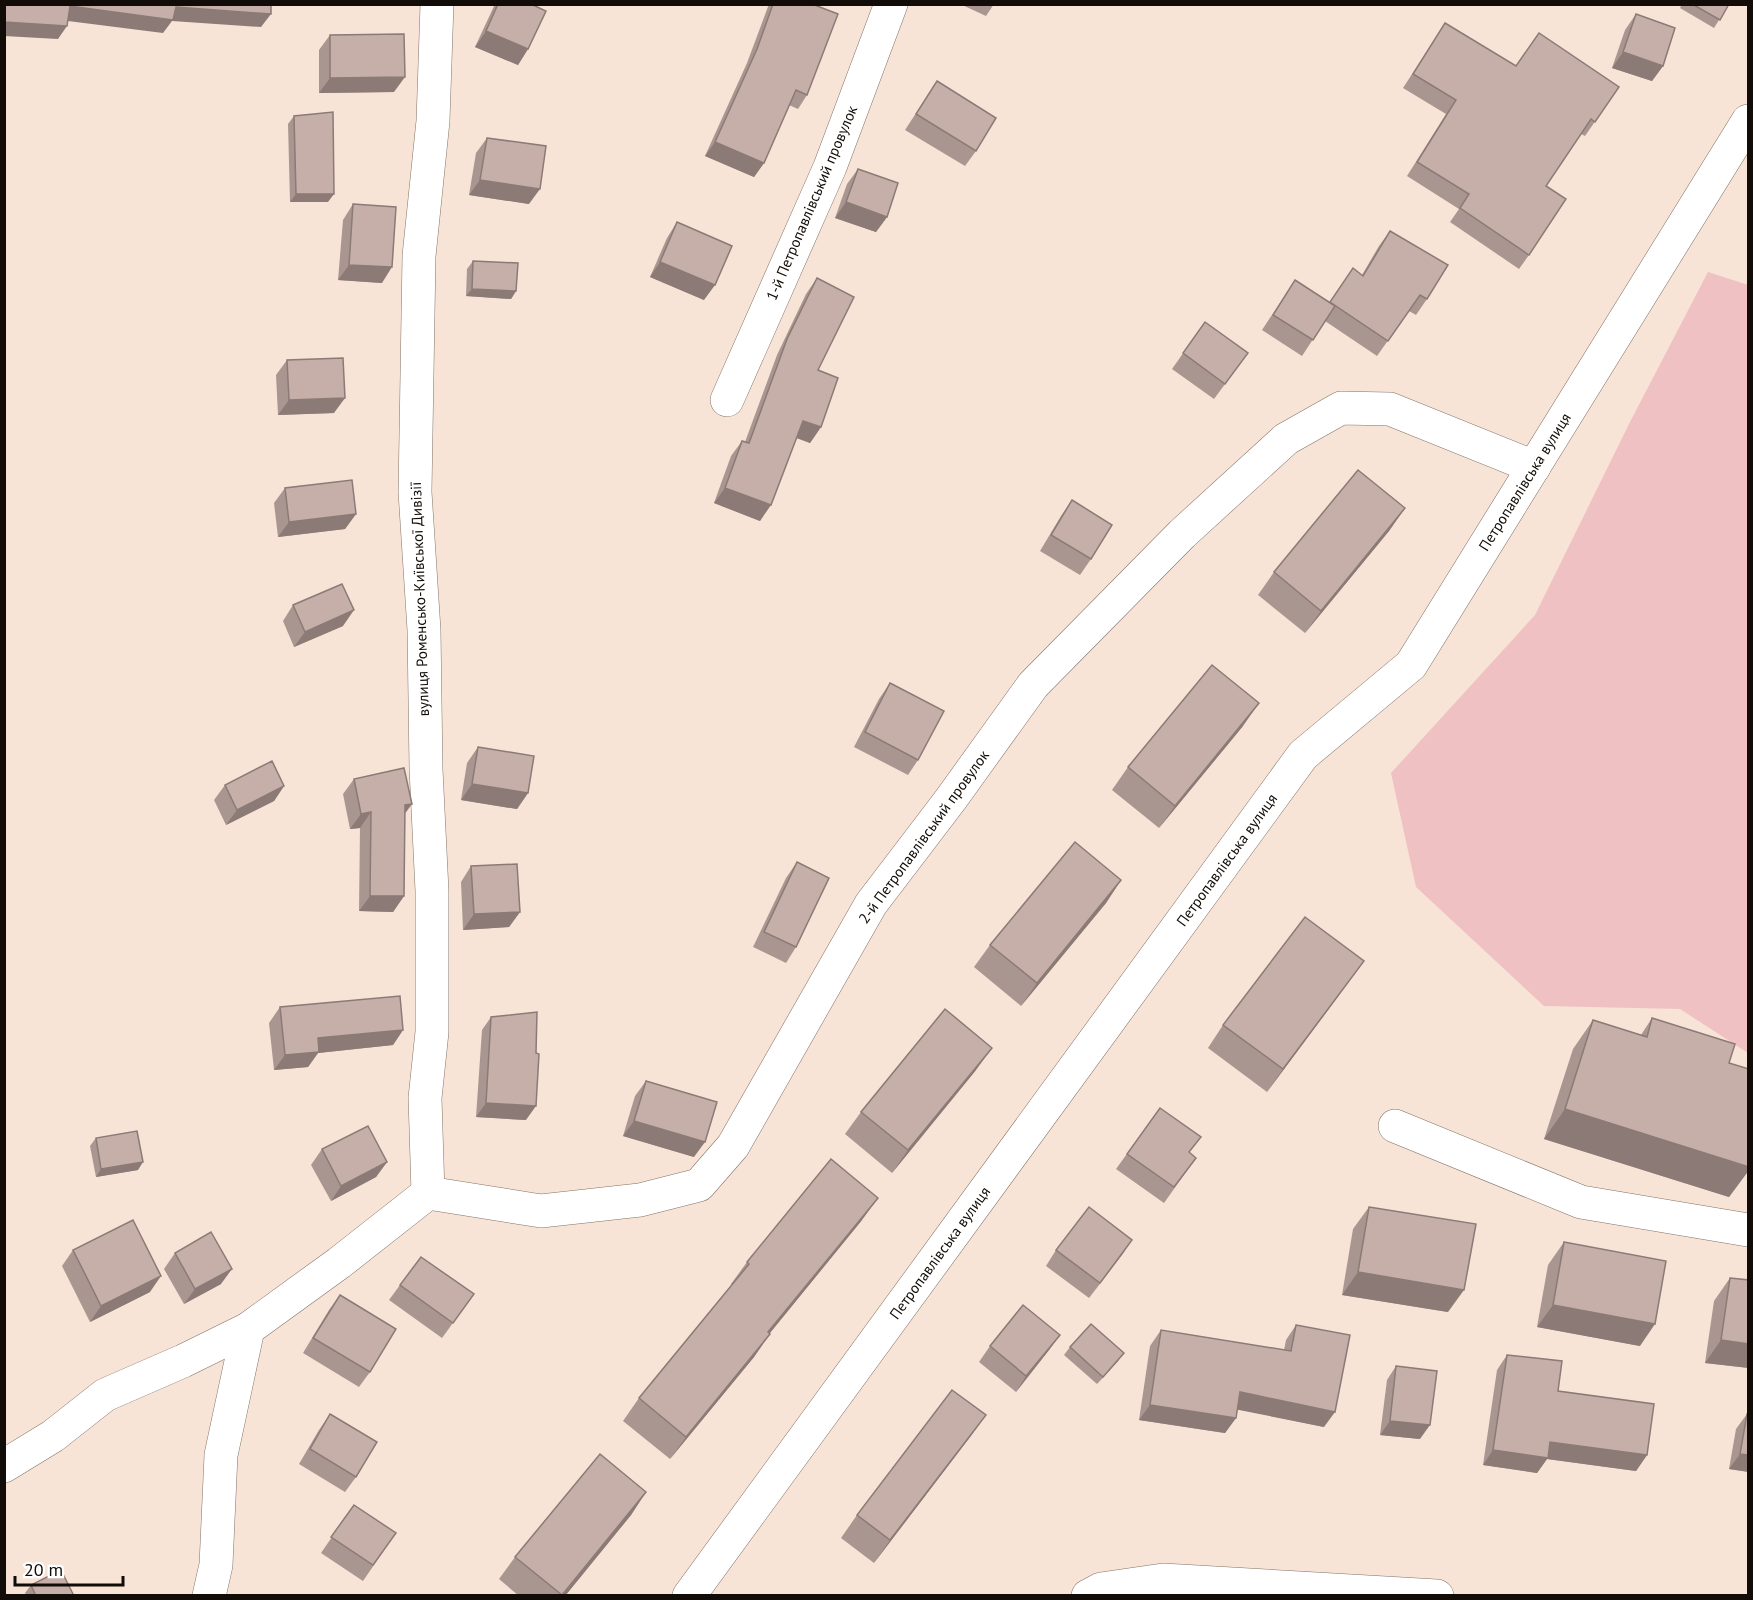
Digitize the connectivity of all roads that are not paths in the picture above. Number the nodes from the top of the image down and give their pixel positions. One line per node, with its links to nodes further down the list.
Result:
1 (437, 4): 7 (street, вулиця Роменсько-Київської Дивізії)
2 (891, 4): 4 (street, 1-й Петропавлівський провулок)
3 (1749, 121): 5 (street, Петропавлівська вулиця)
4 (727, 400)
5 (1534, 467): 7 (street, 2-й Петропавлівський провулок); 12 (street, Петропавлівська вулиця)
6 (1395, 1126): 8 (street)
7 (428, 1193): 9 (street)
8 (1749, 1230)
9 (248, 1329): 10 (street); 11 (street)
10 (4, 1466)
11 (209, 1596)
12 (689, 1596)
13 (1088, 1596): 14 (street)
14 (1437, 1596)

